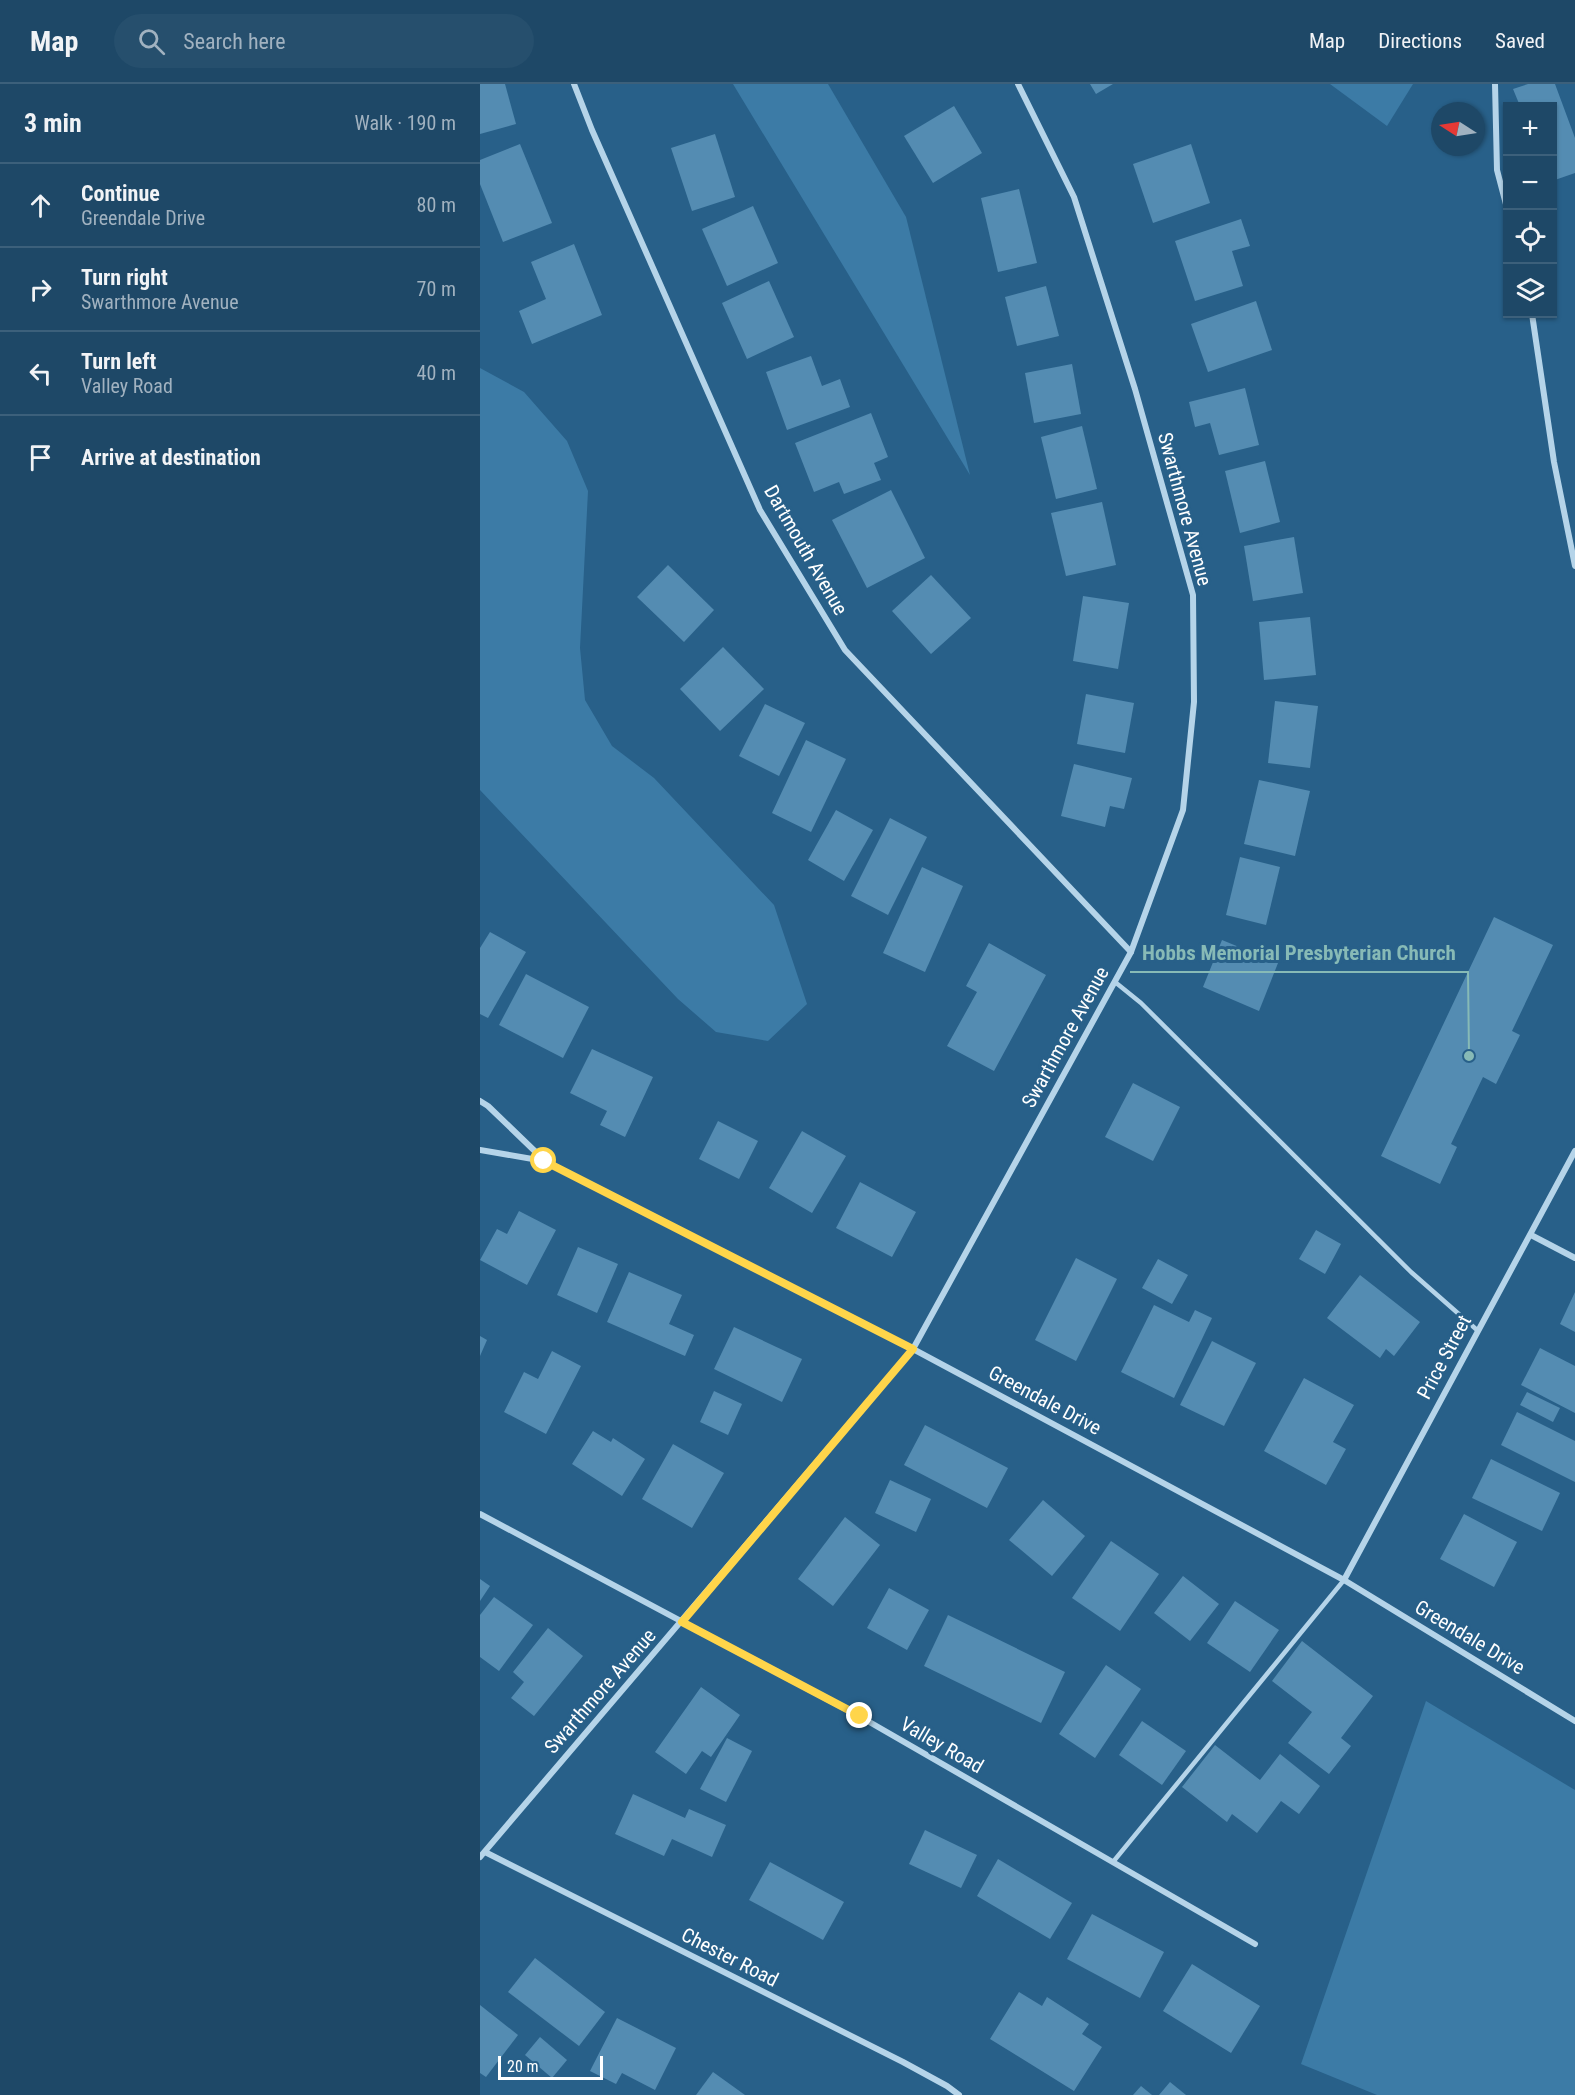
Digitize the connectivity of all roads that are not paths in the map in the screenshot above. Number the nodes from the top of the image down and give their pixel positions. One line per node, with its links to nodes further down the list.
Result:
1 (574, 84): 7 (street, Dartmouth Avenue)
2 (1018, 84): 7 (street, Swarthmore Avenue)
3 (1495, 84): 4 (street)
4 (1507, 210)
5 (1533, 318): 6 (street)
6 (1575, 566)
7 (1131, 952): 8 (street, Swarthmore Avenue)
8 (1115, 982): 15 (lane); 16 (street, Swarthmore Avenue)
9 (480, 1101): 12 (street)
10 (480, 1150): 12 (street, Greendale Drive)
11 (1575, 1151): 13 (street, Price Street)
12 (544, 1161): 16 (street, Greendale Drive)
13 (1531, 1235): 14 (street); 15 (street, Price Street)
14 (1575, 1258)
15 (1477, 1330): 18 (street, Price Street)
16 (913, 1349): 18 (street, Greendale Drive); 19 (street, Swarthmore Avenue)
17 (480, 1514): 19 (street, Valley Road)
18 (1344, 1580): 20 (street, Greendale Drive); 22 (lane)
19 (682, 1622): 21 (street, Swarthmore Avenue); 22 (street, Valley Road)
20 (1575, 1721)
21 (482, 1855): 24 (street, Chester Road)
22 (1113, 1862): 23 (street, Valley Road)
23 (1255, 1944)
24 (959, 2095)

